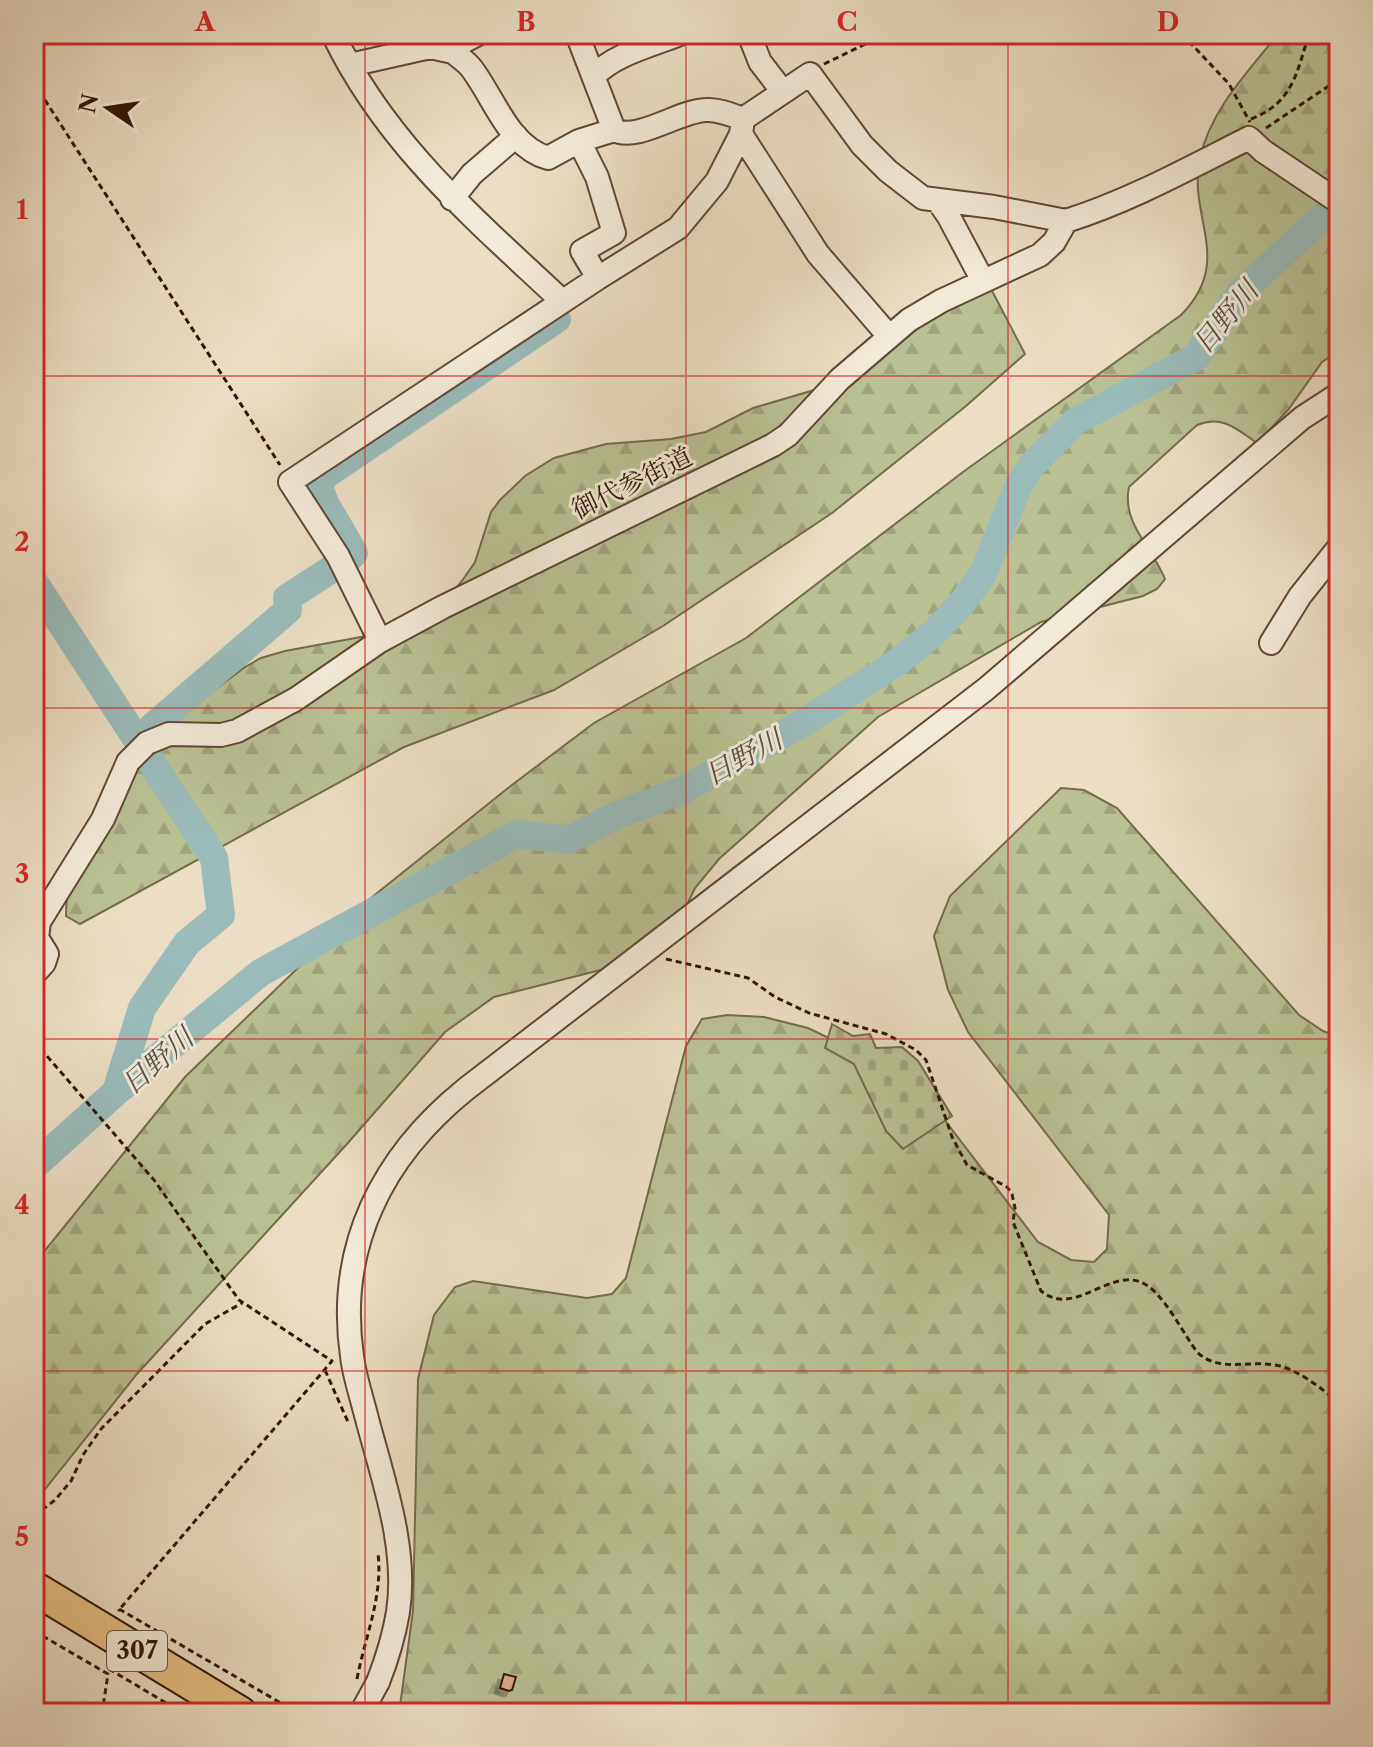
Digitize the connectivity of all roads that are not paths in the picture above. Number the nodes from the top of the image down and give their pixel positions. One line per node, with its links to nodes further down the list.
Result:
1 (333, 34): 7 (street)
2 (478, 34): 6 (street)
3 (577, 34): 8 (street)
4 (680, 34): 8 (street)
5 (749, 34): 9 (street)
6 (453, 52): 7 (street); 12 (street)
7 (350, 65): 14 (street)
8 (594, 76): 11 (street)
9 (783, 92): 10 (street); 15 (street)
10 (742, 127): 11 (street); 19 (street); 23 (street)
11 (614, 130): 13 (street)
12 (516, 136): 13 (street); 14 (street)
13 (579, 141): 18 (street)
14 (452, 199): 22 (street)
15 (938, 201): 17 (street); 21 (street)
16 (1339, 202): 17 (street)
17 (1066, 221): 21 (street, 御代参街道)
18 (613, 234): 19 (street); 20 (street)
19 (624, 263): 20 (street)
20 (598, 278): 22 (street)
21 (983, 281): 23 (street, 御代参街道)
22 (562, 301): 26 (street)
23 (888, 335): 26 (street, 御代参街道)
24 (1339, 394): 30 (street, bridge)
25 (1339, 547): 27 (street)
26 (380, 641): 28 (street, 御代参街道)
27 (1271, 643)
28 (34, 974)
29 (34, 1588): 31 (highway, 307)
30 (354, 1709)
31 (240, 1713)

